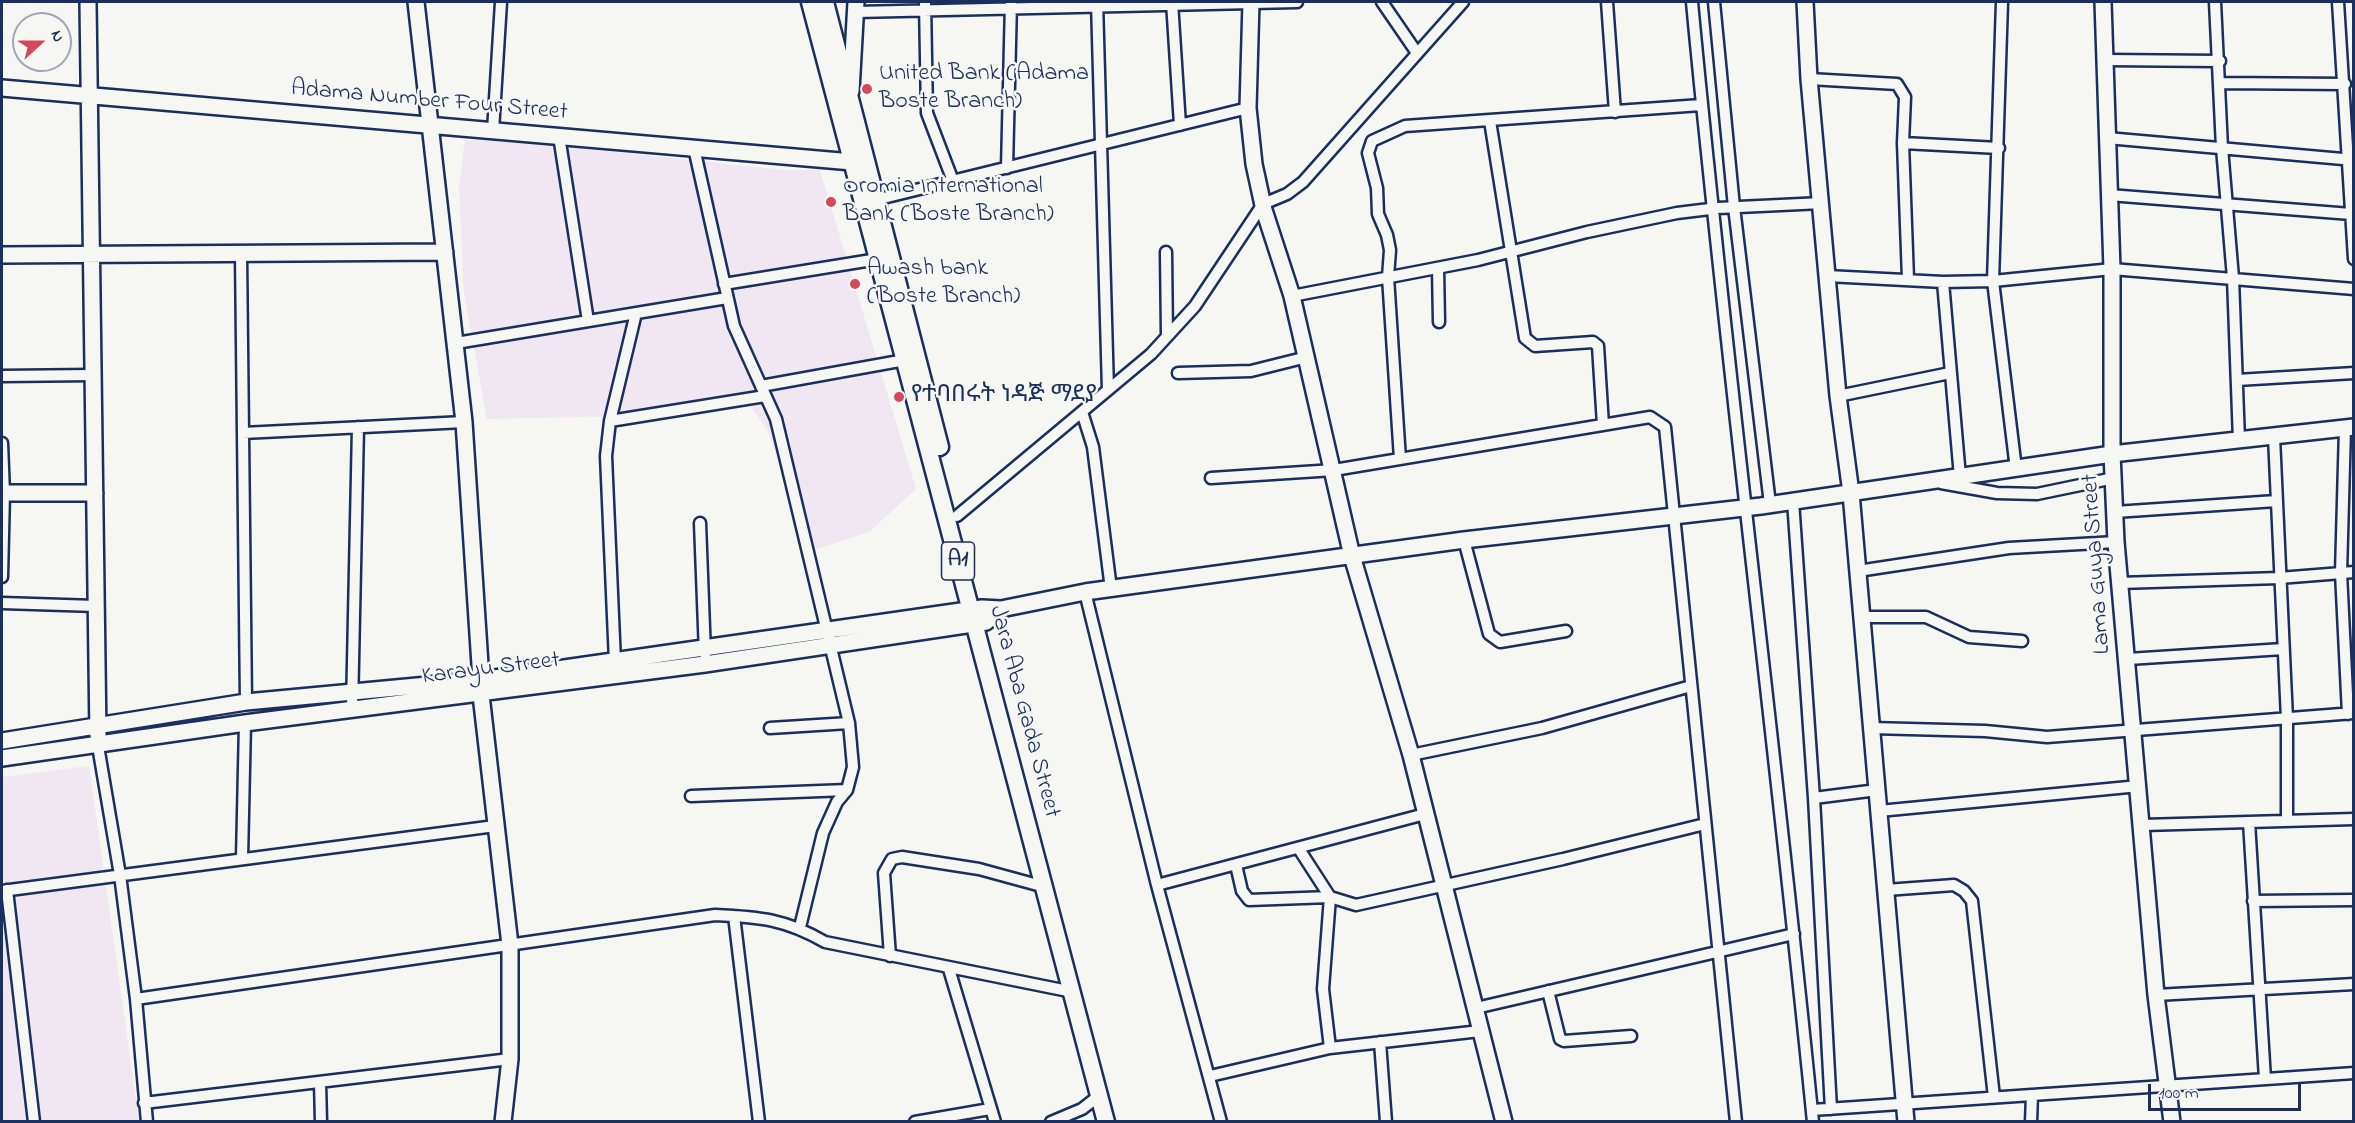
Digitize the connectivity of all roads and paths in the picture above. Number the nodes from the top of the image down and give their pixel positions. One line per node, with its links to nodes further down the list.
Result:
1 (88, 2): 32 (street)
2 (416, 2): 38 (street)
3 (501, 2): 40 (street)
4 (810, 2): 49 (main road, Jara Aba Gada Street / A1)
5 (825, 2): 31 (main road, Jara Aba Gada Street / A1)
6 (1251, 2): 7 (street); 18 (street); 34 (street)
7 (1297, 2)
8 (1382, 2): 24 (street)
9 (1463, 2): 24 (street)
10 (1607, 2): 36 (street)
11 (1692, 2): 33 (street)
12 (1714, 2): 57 (street)
13 (1804, 2): 27 (street)
14 (2002, 2): 46 (street)
15 (2103, 2): 25 (street, Lama Guya Street)
16 (2215, 2): 26 (street)
17 (2338, 2): 23 (street)
18 (1172, 3): 19 (street); 39 (street)
19 (1097, 4): 20 (street); 44 (street)
20 (1011, 5): 21 (street); 50 (street)
21 (925, 6): 22 (street); 51 (street)
22 (856, 7): 31 (street)
23 (2348, 48): 29 (street)
24 (1417, 53): 56 (street)
25 (2105, 60): 26 (street); 42 (street, Lama Guya Street)
26 (2220, 61): 28 (street)
27 (1809, 79): 43 (street); 55 (street)
28 (2220, 83): 29 (street); 47 (street)
29 (2345, 84): 35 (street)
30 (2, 88): 32 (street, Adama Number Four Street)
31 (850, 93): 53 (main road, Jara Aba Gada Street / A1)
32 (89, 94): 38 (street, Adama Number Four Street); 64 (street)
33 (1701, 105): 36 (street); 58 (street)
34 (1248, 108): 39 (street); 56 (street)
35 (2350, 108): 48 (street)
36 (1615, 112): 37 (street)
37 (1490, 121): 63 (street); 72 (street)
38 (430, 125): 40 (street, Adama Number Four Street); 61 (street)
39 (1180, 125): 44 (street)
40 (493, 131): 41 (street, Adama Number Four Street)
41 (559, 136): 45 (street, Adama Number Four Street); 82 (street)
42 (2107, 138): 47 (street); 52 (street, Lama Guya Street)
43 (1903, 143): 46 (street); 74 (street)
44 (1099, 145): 50 (street); 94 (street)
45 (694, 148): 49 (street, Adama Number Four Street); 77 (street)
46 (1999, 148): 75 (street)
47 (2222, 148): 48 (street); 54 (street)
48 (2351, 160): 59 (street)
49 (852, 162): 67 (main road, Jara Aba Gada Street / A1)
50 (1007, 168): 51 (street)
51 (953, 181): 53 (street)
52 (2109, 195): 54 (street); 70 (street, Lama Guya Street)
53 (876, 200): 124 (main road, Jara Aba Gada Street / A1)
54 (2225, 202): 59 (street); 73 (street)
55 (1822, 203): 57 (street); 71 (street)
56 (1263, 207): 79 (street); 84 (street)
57 (1734, 207): 58 (street); 120 (street)
58 (1711, 209): 63 (street); 121 (street)
59 (2351, 214): 60 (street)
60 (2352, 227): 68 (street)
61 (445, 252): 65 (street); 85 (street)
62 (1166, 252): 84 (street)
63 (1510, 252): 69 (street); 100 (street)
64 (91, 254): 65 (street); 66 (street); 91 (street)
65 (241, 254): 103 (street)
66 (2, 255)
67 (878, 259): 77 (street); 87 (main road, Jara Aba Gada Street / A1)
68 (2354, 259)
69 (1438, 268): 72 (street); 83 (street)
70 (2112, 269): 73 (street); 75 (street); 107 (street, Lama Guya Street)
71 (1827, 276): 74 (street); 96 (street)
72 (1388, 278): 79 (street); 108 (street)
73 (2233, 278): 78 (street); 93 (street)
74 (1908, 279): 76 (street)
75 (1993, 281): 76 (street); 109 (street)
76 (1943, 282): 89 (street)
77 (724, 284): 80 (street)
78 (2354, 289)
79 (1292, 296): 86 (street)
80 (727, 298): 81 (street); 95 (street)
81 (636, 313): 82 (street); 98 (street)
82 (588, 321): 85 (street)
83 (1439, 322)
84 (1167, 336): 94 (street)
85 (456, 343): 99 (street)
86 (1307, 357): 88 (street); 110 (street)
87 (905, 360): 95 (street); 139 (main road, Jara Aba Gada Street / A1)
88 (1178, 373)
89 (1950, 373): 96 (street); 111 (street)
90 (2354, 373): 93 (street)
91 (93, 375): 92 (street); 115 (street)
92 (2, 376)
93 (2237, 380): 105 (street)
94 (1108, 390): 97 (street)
95 (763, 391): 98 (street); 141 (street)
96 (1838, 396): 116 (street)
97 (1082, 412): 124 (street); 135 (street)
98 (610, 421): 148 (street)
99 (464, 422): 101 (street); 149 (street)
100 (1603, 425): 108 (street); 123 (street)
101 (358, 427): 103 (street); 151 (street)
102 (2349, 428): 104 (street); 131 (street)
103 (243, 433): 152 (street)
104 (2274, 437): 105 (street); 119 (street)
105 (2239, 441): 107 (street)
106 (2, 443): 117 (street)
107 (2112, 454): 109 (street); 112 (street, Lama Guya Street)
108 (1400, 459): 110 (street)
109 (2016, 469): 111 (street)
110 (1334, 470): 113 (street); 128 (street)
111 (1960, 477): 114 (street)
112 (2114, 477): 114 (street); 122 (street, Lama Guya Street)
113 (1211, 478)
114 (1931, 481): 116 (street)
115 (95, 493): 117 (street); 138 (street)
116 (1851, 493): 118 (street); 129 (street)
117 (3, 494): 132 (street)
118 (1793, 501): 120 (street); 170 (street)
119 (2276, 501): 122 (street); 133 (street)
120 (1770, 504): 121 (street)
121 (1747, 507): 123 (street); 193 (street)
122 (2115, 512): 127 (street, Lama Guya Street)
123 (1672, 514): 126 (street); 150 (street)
124 (957, 516): 139 (main road, Jara Aba Gada Street / A1)
125 (700, 523): 146 (street)
126 (1464, 540): 128 (street); 142 (street)
127 (2116, 542): 129 (street); 134 (street, Lama Guya Street)
128 (1352, 556): 135 (street); 164 (street)
129 (1858, 571): 140 (street)
130 (2354, 572): 131 (street)
131 (2341, 573): 133 (street); 154 (street)
132 (2, 577)
133 (2279, 578): 134 (street); 145 (street)
134 (2119, 583): 147 (street, Lama Guya Street)
135 (1111, 589): 136 (street)
136 (1084, 592): 139 (street); 183 (street)
137 (2, 603): 138 (street)
138 (96, 606): 158 (street)
139 (978, 616): 141 (street, Karayu Street); 144 (street, Karayu Street); 185 (main road, Jara Aba Gada Street / A1); 232 (main road, Jara Aba Gada Street / A1)
140 (1862, 617): 143 (street); 160 (street)
141 (826, 630): 144 (street); 146 (street, Karayu Street)
142 (1566, 631)
143 (2022, 641)
144 (829, 645): 146 (street, Karayu Street); 157 (street)
145 (2283, 649): 147 (street); 155 (street)
146 (705, 657): 148 (street, Karayu Street); 149 (street, Karayu Street)
147 (2128, 659): 161 (street, Lama Guya Street)
148 (615, 662): 149 (street, Karayu Street)
149 (481, 687): 151 (street, Karayu Street); 153 (street, Karayu Street); 178 (street)
150 (1691, 687): 164 (street); 176 (street)
151 (354, 692): 152 (street, Karayu Street); 153 (street)
152 (246, 702): 158 (street, Karayu Street)
153 (352, 709): 156 (street, Karayu Street)
154 (2351, 713): 155 (street)
155 (2287, 719): 161 (street); 174 (street)
156 (245, 723): 163 (street, Karayu Street); 180 (street)
157 (849, 723): 159 (street); 167 (street)
158 (98, 727): 162 (street, Karayu Street); 163 (street)
159 (770, 728)
160 (1871, 728): 161 (street); 168 (street)
161 (2134, 730): 166 (street, Lama Guya Street)
162 (2, 741)
163 (98, 746): 165 (street, Karayu Street); 182 (street)
164 (1411, 755): 172 (street)
165 (2, 758)
166 (2139, 786): 171 (street); 177 (street, Lama Guya Street)
167 (847, 790): 169 (street); 192 (street)
168 (1877, 790): 170 (street); 171 (street)
169 (691, 796)
170 (1814, 798): 221 (street)
171 (1879, 810): 186 (street)
172 (1425, 814): 179 (street); 184 (street)
173 (2354, 819): 174 (street)
174 (2287, 820): 175 (street)
175 (2248, 822): 177 (street); 190 (street)
176 (1705, 824): 184 (street); 195 (street)
177 (2143, 825): 202 (street, Lama Guya Street)
178 (495, 826): 180 (street); 194 (street)
179 (1299, 849): 181 (street); 188 (street)
180 (242, 858): 182 (street)
181 (1236, 865): 183 (street); 188 (street)
182 (120, 875): 187 (street); 203 (street)
183 (1157, 885): 211 (street)
184 (1443, 886): 188 (street); 204 (street)
185 (1045, 887): 196 (street); 201 (main road, Jara Aba Gada Street / A1)
186 (1886, 890): 217 (street); 219 (street)
187 (4, 891): 223 (street)
188 (1330, 897): 208 (street)
189 (2354, 900): 190 (street)
190 (2253, 901): 199 (street)
191 (734, 916): 192 (street); 194 (street); 227 (street)
192 (800, 927): 196 (street)
193 (1794, 934): 195 (street); 222 (street)
194 (510, 945): 203 (street); 209 (street)
195 (1718, 951): 200 (street); 236 (street)
196 (890, 956): 197 (street)
197 (949, 969): 201 (street); 220 (street)
198 (2354, 984): 199 (street)
199 (2258, 990): 202 (street); 212 (street)
200 (1548, 991): 204 (street); 206 (street)
201 (1073, 992): 215 (main road, Jara Aba Gada Street / A1)
202 (2156, 995): 214 (street, Lama Guya Street)
203 (136, 999): 218 (street)
204 (1476, 1008): 205 (street)
205 (1480, 1031): 207 (street); 235 (street)
206 (1631, 1036)
207 (1380, 1042): 208 (street); 234 (street)
208 (1330, 1048): 211 (street)
209 (510, 1059): 213 (street); 226 (street)
210 (2354, 1073): 212 (street)
211 (1210, 1076): 233 (street)
212 (2265, 1079): 214 (street)
213 (320, 1082): 218 (street); 225 (street)
214 (2167, 1086): 216 (street); 239 (street, Lama Guya Street)
215 (1100, 1095): 230 (street); 231 (main road, Jara Aba Gada Street / A1)
216 (2032, 1095): 217 (street); 238 (street)
217 (1994, 1097): 219 (street)
218 (144, 1103): 224 (street)
219 (1905, 1104): 221 (street); 237 (street)
220 (990, 1109): 228 (street); 229 (street)
221 (1832, 1109): 222 (street)
222 (1812, 1116)
223 (34, 1122)
224 (147, 1122)
225 (321, 1122)
226 (503, 1122)
227 (759, 1122)
228 (915, 1122)
229 (995, 1122)
230 (1051, 1122)
231 (1106, 1122)
232 (1115, 1122)
233 (1221, 1122)
234 (1386, 1122)
235 (1504, 1122)
236 (1736, 1122)
237 (1906, 1122)
238 (2031, 1122)
239 (2172, 1122)

